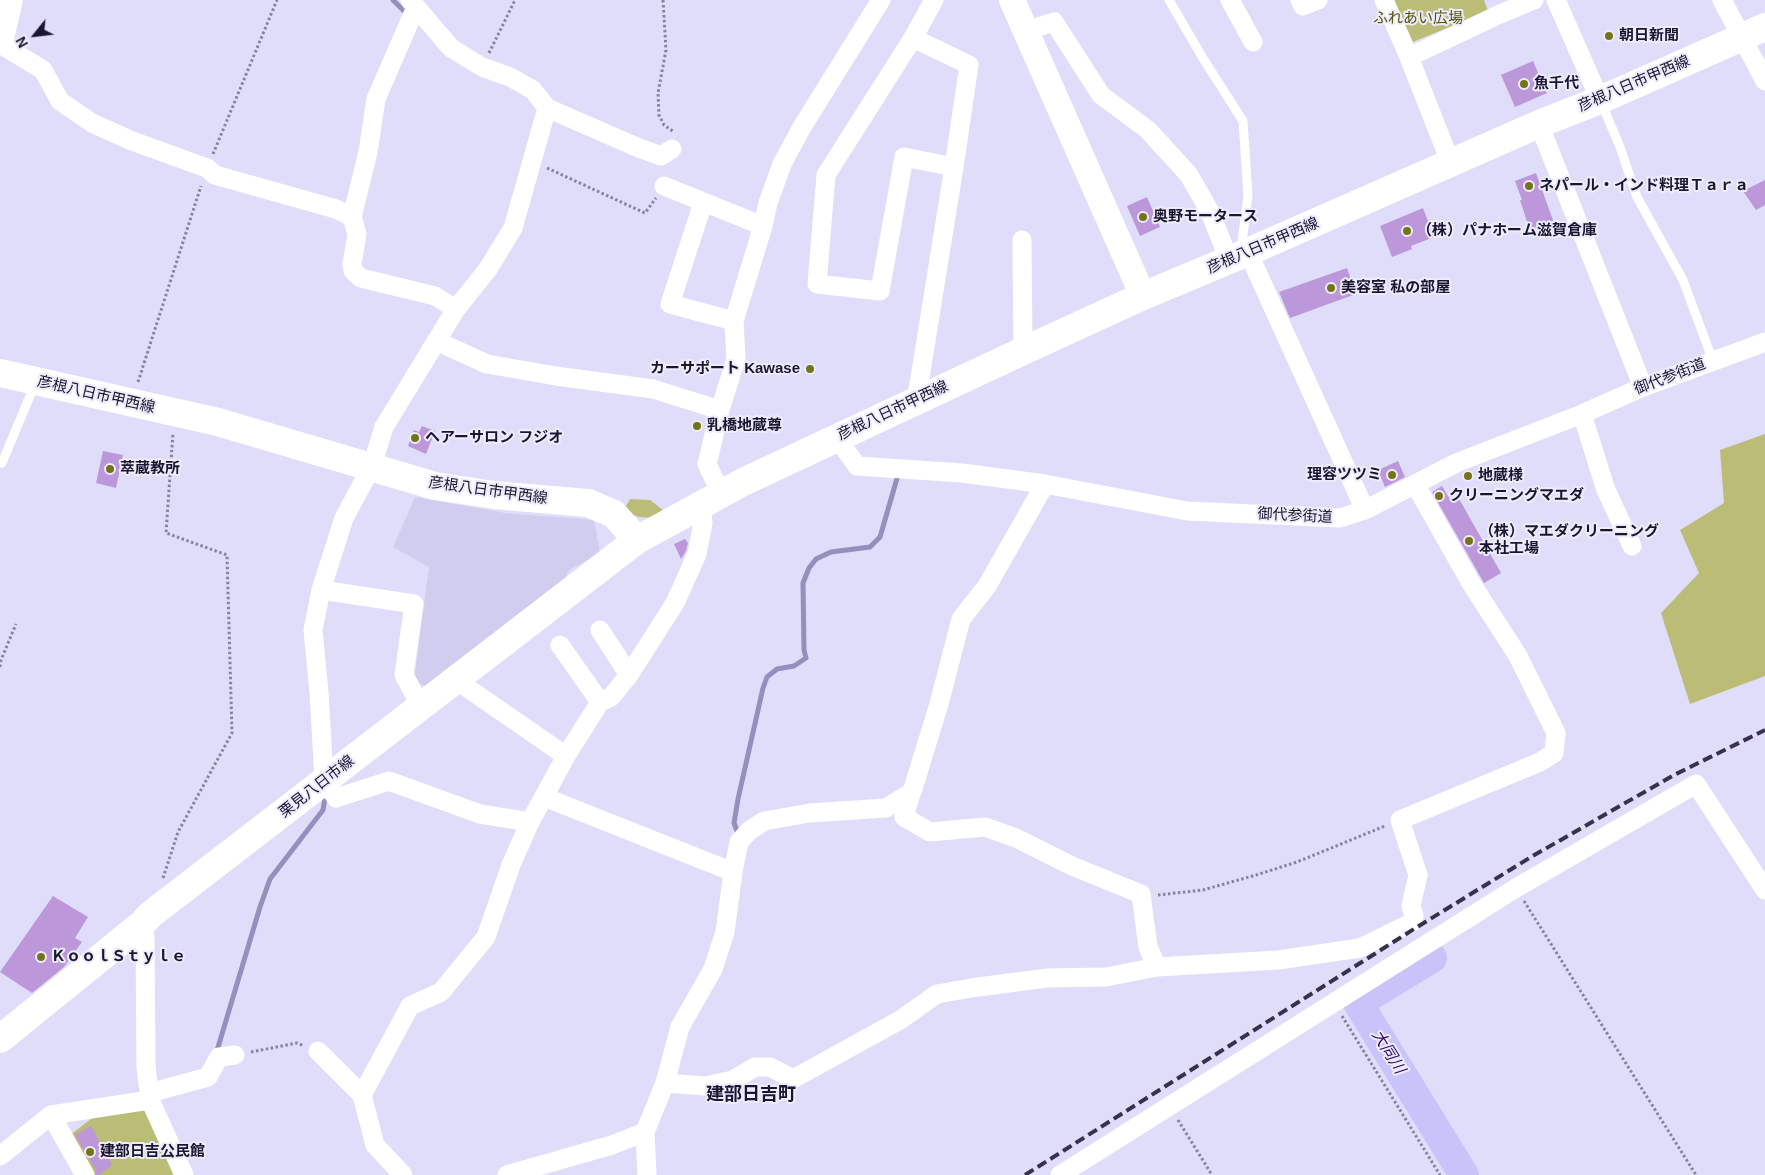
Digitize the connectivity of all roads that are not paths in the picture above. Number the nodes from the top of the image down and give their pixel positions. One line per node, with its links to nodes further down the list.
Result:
1 (10, 0): 19 (street)
2 (881, 0): 31 (street)
3 (934, 0): 17 (street)
4 (1012, 0): 15 (street)
5 (1169, 0): 33 (lane)
6 (1230, 0): 18 (street)
7 (1300, 0): 8 (street)
8 (1318, 0)
9 (1384, 0): 20 (street)
10 (1534, 0): 14 (street)
11 (1556, 0): 22 (street)
12 (1722, 0): 16 (street)
13 (413, 4): 23 (street); 30 (street)
14 (1497, 7): 20 (street)
15 (1025, 31): 33 (street); 34 (street)
16 (1754, 32): 21 (street); 22 (main road, 彦根八日市甲西線)
17 (913, 38): 27 (street); 27 (street)
18 (1253, 42)
19 (0, 43): 30 (street)
20 (1409, 57): 26 (street)
21 (1765, 80)
22 (1600, 100): 24 (main road, 彦根八日市甲西線); 40 (lane)
23 (547, 108): 25 (street); 35 (street)
24 (1540, 124): 26 (main road, 彦根八日市甲西線); 43 (street)
25 (672, 149)
26 (1451, 164): 33 (main road, 彦根八日市甲西線)
27 (954, 167): 44 (street)
28 (664, 186): 29 (street)
29 (703, 203): 31 (street); 36 (street)
30 (352, 217): 35 (street)
31 (763, 226): 36 (street)
32 (1022, 240): 39 (street)
33 (1239, 256): 34 (main road, 彦根八日市甲西線); 53 (street)
34 (1144, 296): 39 (main road, 彦根八日市甲西線)
35 (456, 309): 37 (street)
36 (734, 321): 45 (street)
37 (436, 341): 45 (street); 49 (street)
38 (1765, 342): 40 (street, 御代参街道)
39 (1023, 351): 44 (main road, 彦根八日市甲西線)
40 (1714, 361): 43 (street, 御代参街道)
41 (0, 374): 42 (main road, 彦根八日市甲西線)
42 (36, 382): 48 (lane); 49 (main road, 彦根八日市甲西線)
43 (1643, 386): 46 (street, 御代参街道)
44 (919, 399): 47 (main road, 彦根八日市甲西線)
45 (720, 410): 52 (street)
46 (1582, 414): 51 (street, 御代参街道); 55 (street)
47 (838, 438): 50 (street, 御代参街道); 52 (main road, 彦根八日市甲西線)
48 (2, 463)
49 (372, 466): 54 (main road, 彦根八日市甲西線); 56 (street)
50 (1044, 484): 53 (street, 御代参街道); 65 (street)
51 (1415, 484): 53 (street, 御代参街道); 71 (street)
52 (711, 499): 54 (main road, 彦根八日市甲西線); 59 (street)
53 (1366, 510)
54 (637, 540): 60 (main road, 栗見八日市線)
55 (1632, 546)
56 (321, 590): 62 (street); 64 (street)
57 (600, 630): 59 (street)
58 (560, 645): 61 (street)
59 (629, 674): 61 (street)
60 (456, 680): 62 (main road, 栗見八日市線); 63 (street)
61 (600, 702): 63 (street)
62 (421, 707): 64 (main road, 栗見八日市線)
63 (566, 756): 66 (street)
64 (324, 780): 67 (street); 70 (main road, 栗見八日市線)
65 (911, 793): 68 (street); 71 (street)
66 (544, 797): 67 (street); 68 (street)
67 (530, 822): 76 (street)
68 (733, 872): 75 (street)
69 (1765, 890): 86 (street)
70 (142, 924): 72 (main road, 栗見八日市線); 77 (street)
71 (1157, 967): 75 (street)
72 (0, 1039)
73 (318, 1051): 76 (street)
74 (235, 1055): 77 (street)
75 (665, 1084): 79 (street)
76 (362, 1095): 83 (street)
77 (150, 1097): 78 (street); 82 (street)
78 (50, 1115): 80 (street); 81 (street)
79 (645, 1132): 84 (street); 85 (street)
80 (0, 1156)
81 (85, 1175)
82 (184, 1175)
83 (403, 1175)
84 (507, 1175)
85 (647, 1175)
86 (1060, 1175)

